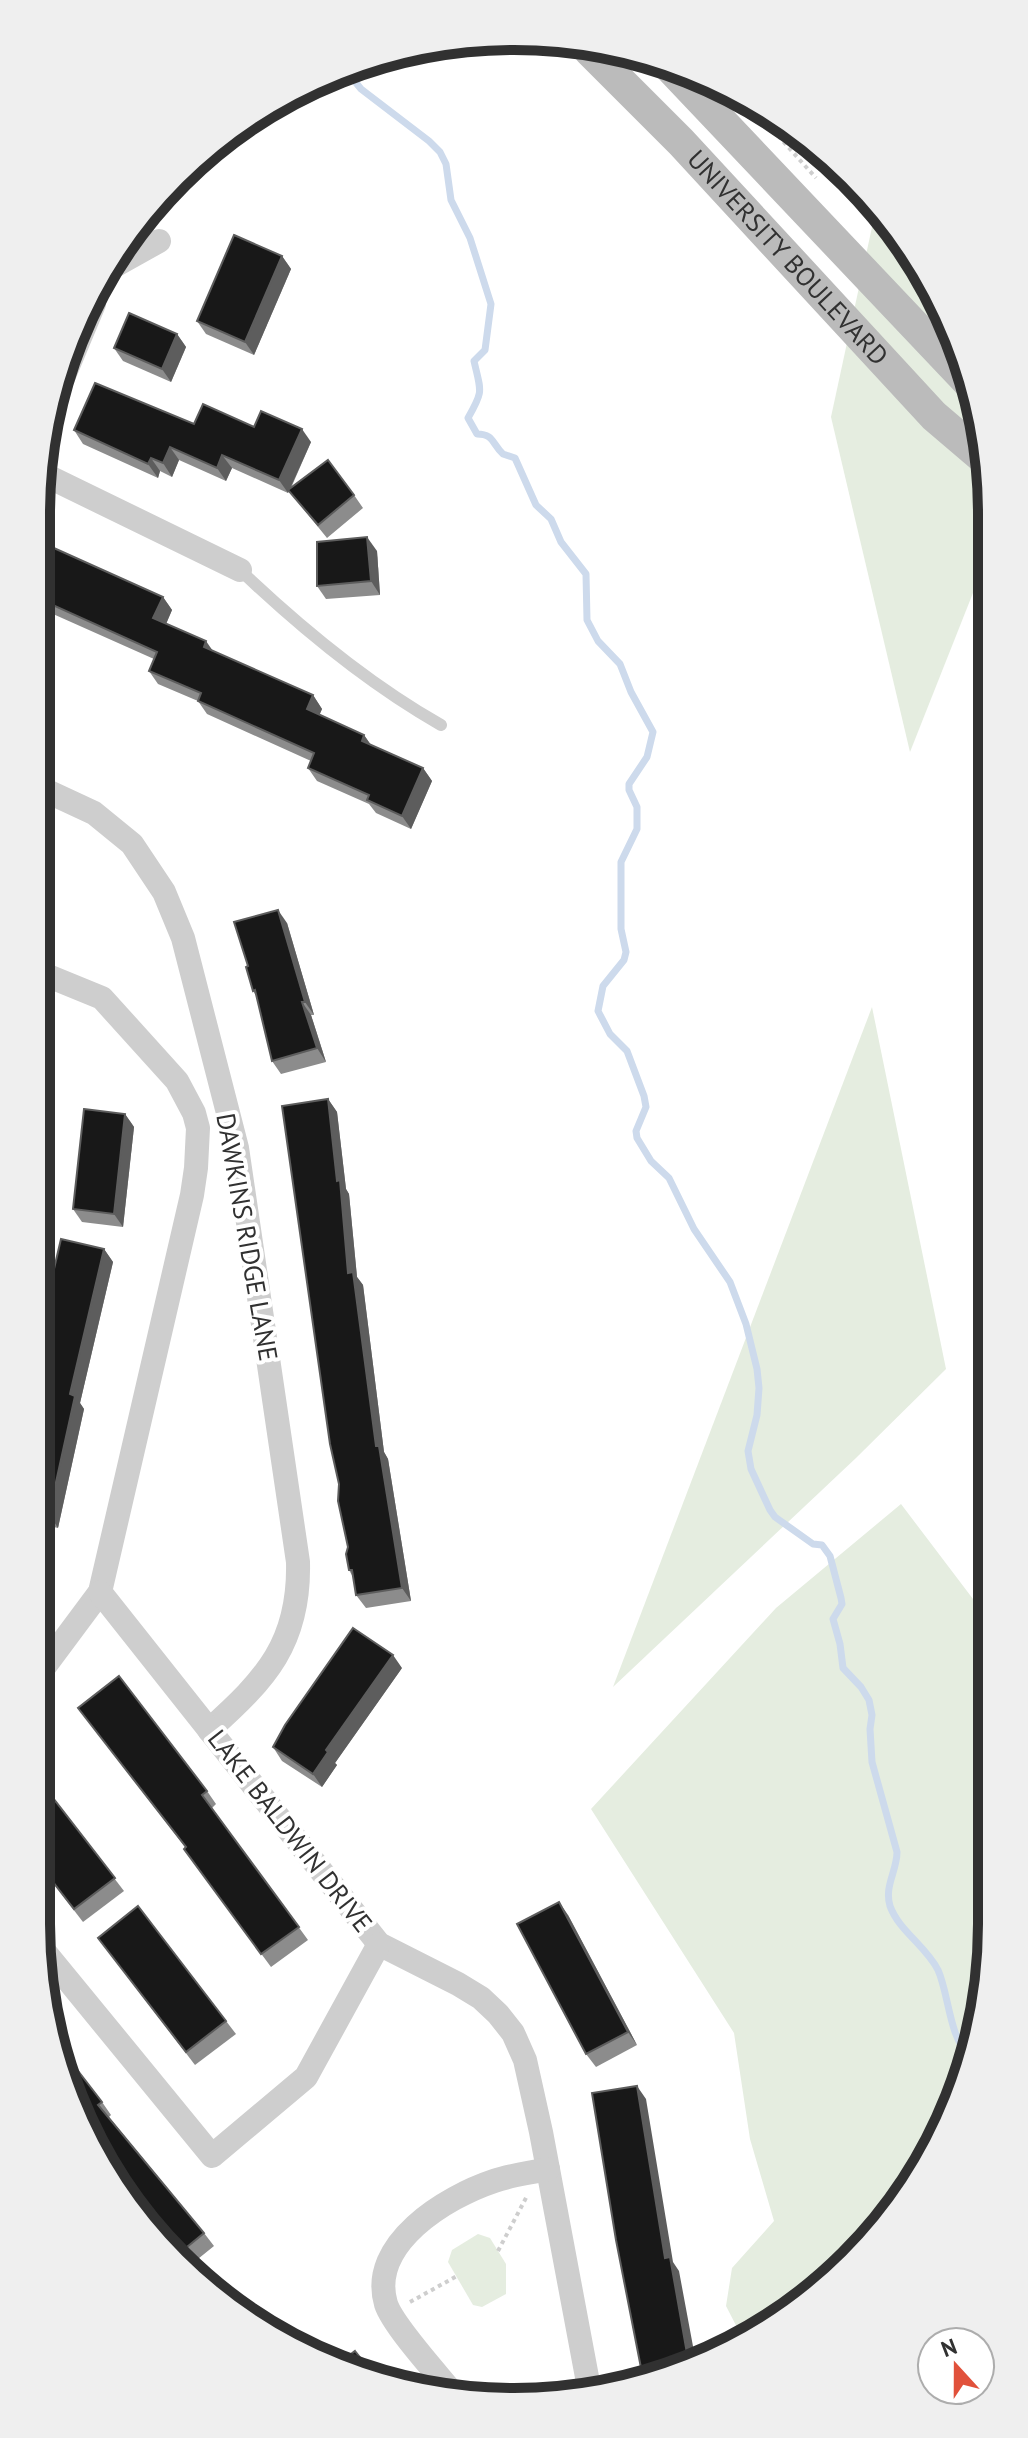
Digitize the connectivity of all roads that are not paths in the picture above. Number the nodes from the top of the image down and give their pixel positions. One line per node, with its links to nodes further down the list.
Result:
1 (597, 58): 6 (main road, UNIVERSITY BOULEVARD)
2 (684, 82): 5 (main road, UNIVERSITY BOULEVARD)
3 (159, 241): 4 (street)
4 (126, 260)
5 (953, 367)
6 (973, 450)
7 (52, 478): 8 (street)
8 (240, 570): 9 (lane)
9 (441, 725)
10 (50, 792): 14 (street, DAWKINS RIDGE LANE)
11 (50, 977): 12 (street)
12 (100, 1592): 13 (street); 14 (street, LAKE BALDWIN DRIVE)
13 (50, 1659)
14 (209, 1730): 15 (street, LAKE BALDWIN DRIVE)
15 (379, 1944): 16 (street, LAKE BALDWIN DRIVE); 17 (street)
16 (52, 1960)
17 (548, 2169): 18 (street); 19 (street)
18 (588, 2382)
19 (445, 2383)

